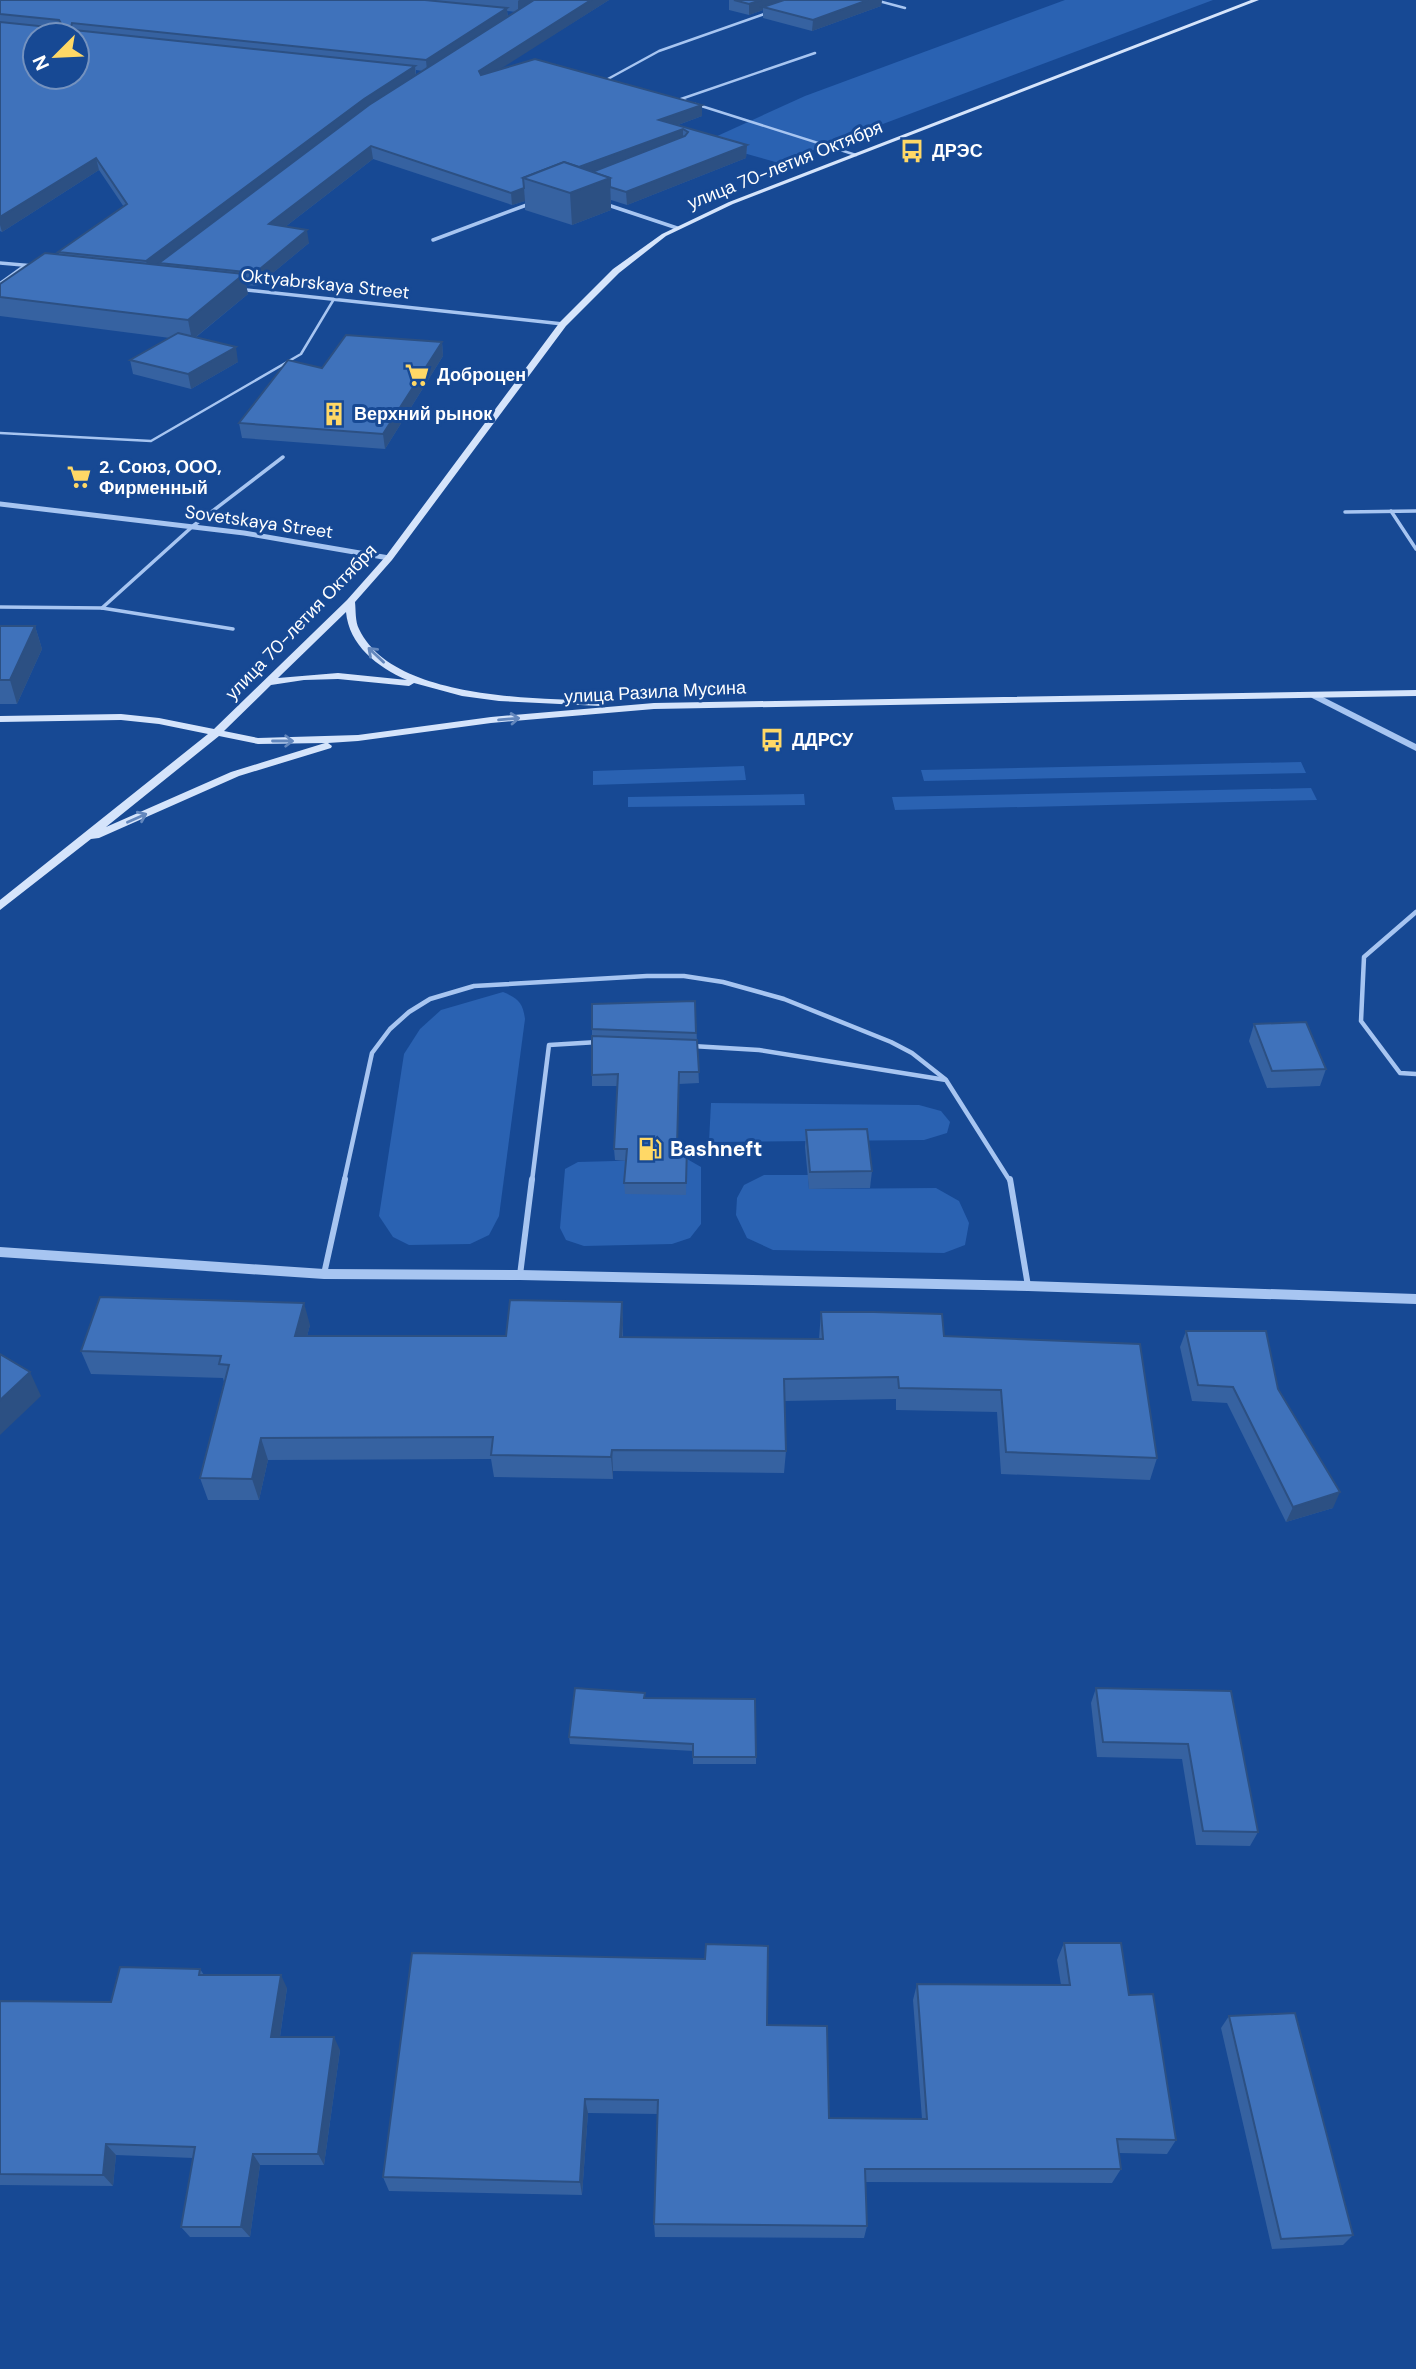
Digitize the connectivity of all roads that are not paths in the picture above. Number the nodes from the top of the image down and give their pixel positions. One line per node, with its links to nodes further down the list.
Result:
1 (875, 0): 3 (lane)
2 (1256, 0): 7 (main road, улица 70-летия Октября)
3 (905, 8)
4 (777, 9): 6 (lane)
5 (815, 53): 7 (lane)
6 (619, 83)
7 (856, 155): 10 (main road, улица 70-летия Октября)
8 (541, 199): 11 (street)
9 (603, 203): 10 (street)
10 (677, 228): 18 (main road, улица 70-летия Октября)
11 (433, 240)
12 (0, 263): 13 (street)
13 (25, 265): 14 (street); 15 (lane)
14 (37, 267)
15 (0, 284)
16 (229, 288): 17 (street, Oktyabrskaya Street)
17 (334, 299): 18 (street, Oktyabrskaya Street); 19 (lane)
18 (563, 324): 27 (main road, улица 70-летия Октября)
19 (0, 433)
20 (283, 457): 25 (lane)
21 (0, 504): 25 (street, Sovetskaya Street)
22 (1391, 511): 23 (lane); 24 (lane); 26 (lane)
23 (1416, 511)
24 (1345, 512)
25 (193, 526): 27 (street, Sovetskaya Street); 30 (lane)
26 (1416, 549)
27 (389, 558): 28 (main road, улица 70-летия Октября)
28 (350, 602): 32 (main road, улица 70-летия Октября); 33 (main road, one-way to 28)
29 (0, 607): 30 (lane)
30 (102, 607): 31 (lane)
31 (233, 629)
32 (266, 683): 33 (main road); 38 (main road, улица 70-летия Октября)
33 (424, 685): 36 (main road)
34 (1416, 693): 35 (main road, улица Разила Мусина)
35 (1315, 696): 36 (main road, улица Разила Мусина); 40 (street)
36 (654, 706): 39 (main road, улица Разила Мусина, one-way to 36)
37 (0, 719): 38 (main road, улица Разила Мусина)
38 (215, 734): 39 (main road, улица Разила Мусина, one-way to 39); 41 (main road, улица 70-летия Октября)
39 (358, 738): 41 (main road, one-way to 39)
40 (1416, 748)
41 (75, 846): 42 (main road, улица 70-летия Октября)
42 (0, 905)
43 (1416, 912): 46 (lane)
44 (612, 1043): 50 (lane)
45 (679, 1046): 47 (lane)
46 (1416, 1073)
47 (946, 1080): 49 (lane); 51 (lane)
48 (0, 1252): 49 (street)
49 (324, 1274): 50 (street)
50 (520, 1275): 51 (street)
51 (1028, 1286): 52 (street)
52 (1416, 1299)

